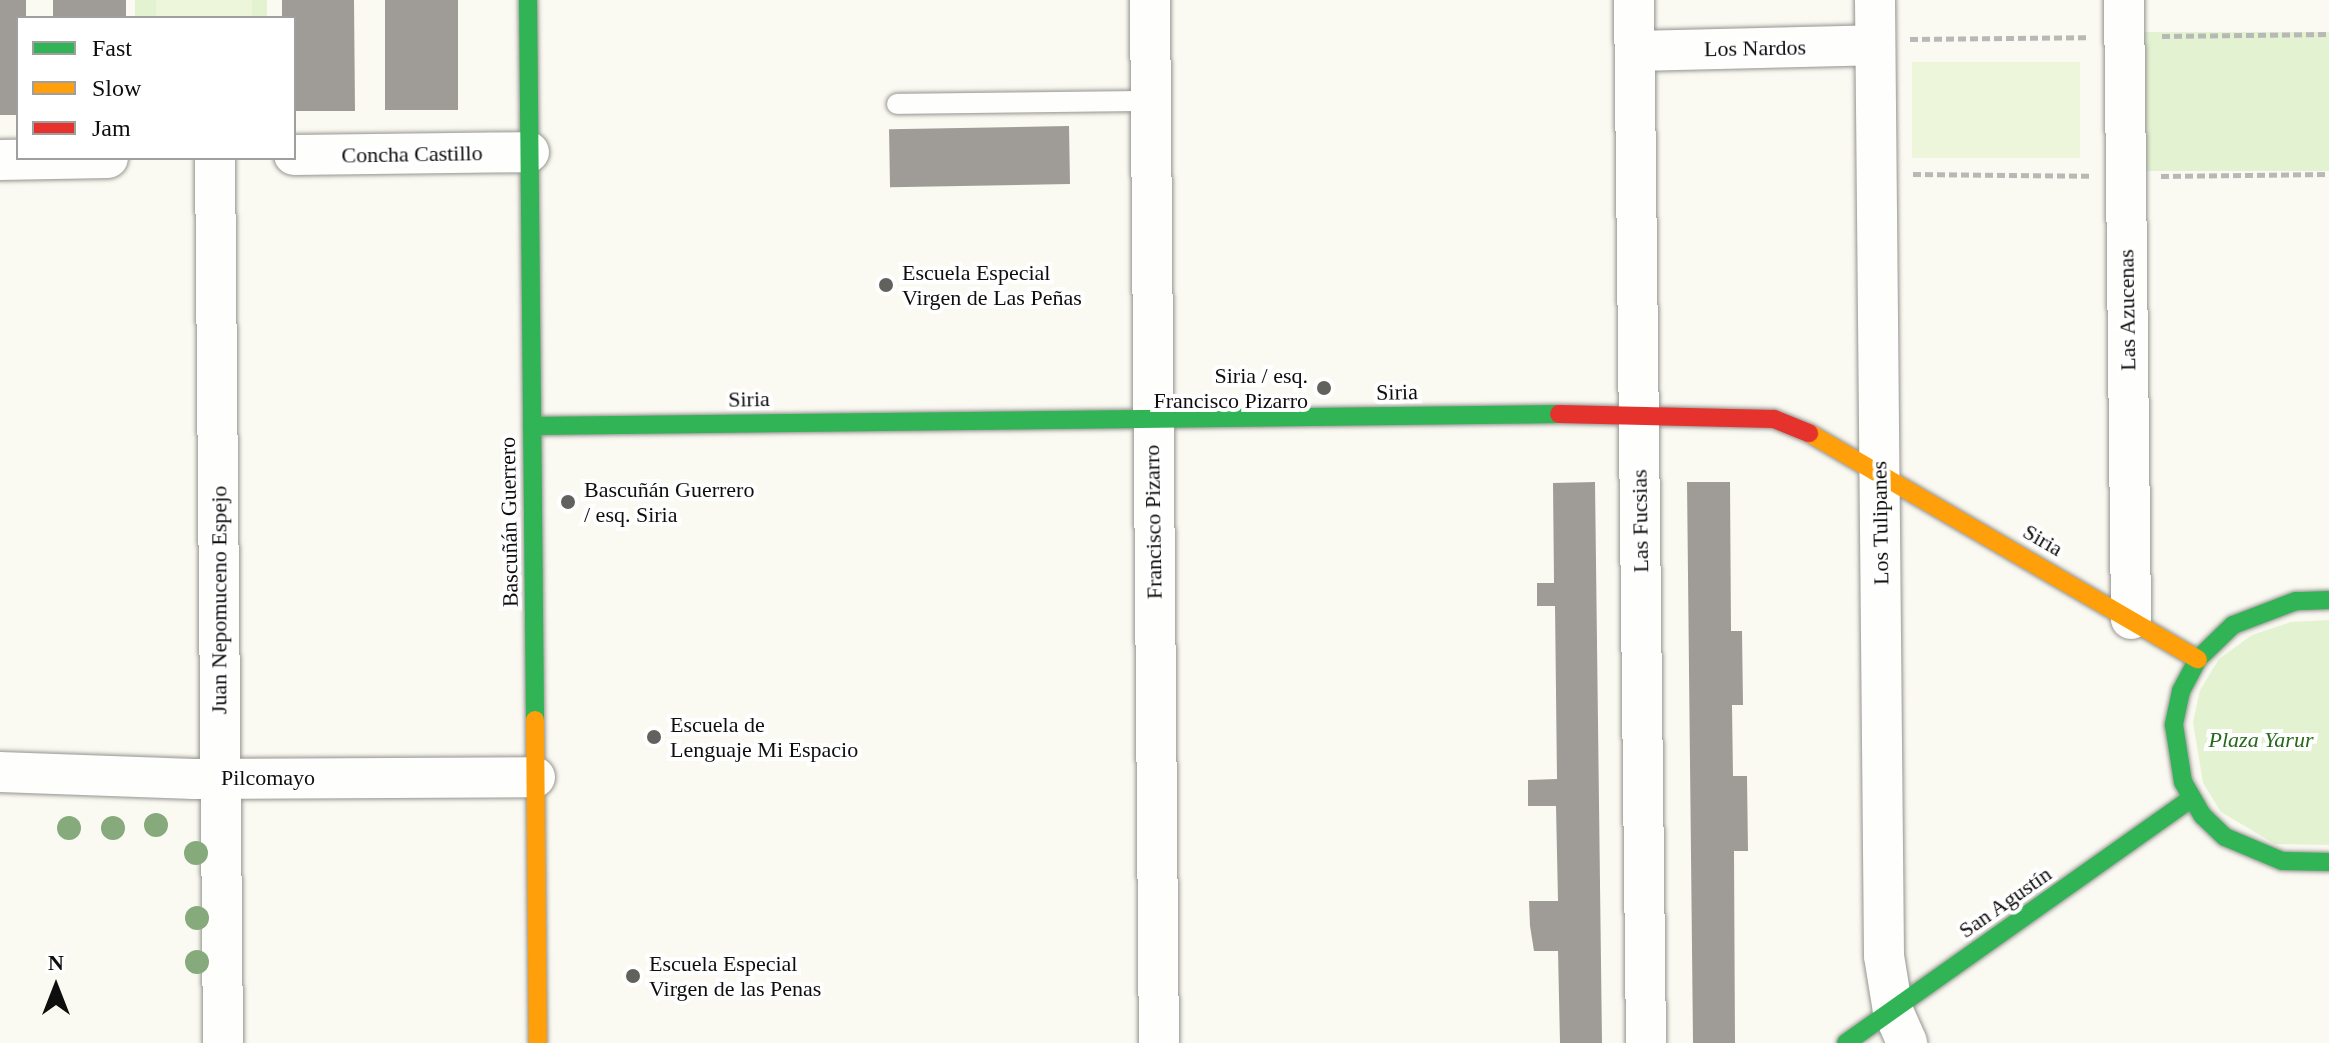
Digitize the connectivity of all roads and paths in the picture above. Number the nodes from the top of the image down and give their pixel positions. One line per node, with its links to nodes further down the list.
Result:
1 (528, 0): 10 (street, Bascuñán Guerrero)
2 (1150, 0): 8 (street, Francisco Pizarro)
3 (1634, 0): 7 (street, Las Fucsias)
4 (1875, 0): 6 (street, Los Tulipanes)
5 (2124, 0): 18 (street, Las Azucenas)
6 (1875, 45): 7 (street, Los Nardos); 16 (street, Los Tulipanes)
7 (1635, 51): 13 (street, Las Fucsias)
8 (1150, 101): 9 (lane); 14 (street, Francisco Pizarro)
9 (897, 104)
10 (529, 152): 11 (street, Concha Castillo); 15 (street, Bascuñán Guerrero)
11 (296, 155)
12 (215, 160): 22 (street, Juan Nepomuceno Espejo)
13 (1639, 413): 14 (street, Siria); 16 (street, Siria); 29 (street, Las Fucsias)
14 (1152, 419): 15 (street, Siria); 28 (street, Francisco Pizarro)
15 (532, 426): 21 (street, Bascuñán Guerrero)
16 (1879, 473): 18 (street, Siria); 25 (street, Los Tulipanes)
17 (2329, 600): 19 (street)
18 (2131, 619): 19 (street, Siria)
19 (2198, 659): 23 (street)
20 (0, 772): 22 (street, Pilcomayo)
21 (535, 777): 22 (street, Pilcomayo); 27 (street, Bascuñán Guerrero)
22 (220, 778): 26 (street, Juan Nepomuceno Espejo)
23 (2191, 799): 24 (street); 25 (street, San Agustín)
24 (2329, 862)
25 (1900, 1027): 30 (street, San Agustín)
26 (223, 1043)
27 (538, 1043)
28 (1159, 1043)
29 (1646, 1043)
30 (1846, 1043)

